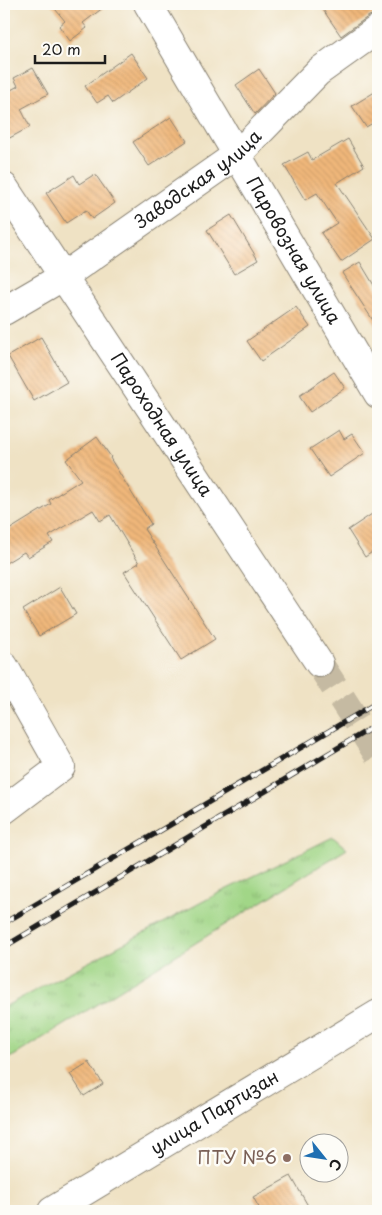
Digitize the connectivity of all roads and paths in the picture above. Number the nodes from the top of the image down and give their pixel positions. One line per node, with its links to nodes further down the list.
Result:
1 (148, 4): 3 (street, Паровозная улица)
2 (378, 29): 3 (street, Заводская улица)
3 (238, 154): 5 (street, Заводская улица); 7 (street, Паровозная улица)
4 (4, 187): 5 (street, Пароходная улица)
5 (64, 276): 6 (street, Заводская улица); 8 (street, Пароходная улица)
6 (4, 310)
7 (378, 394)
8 (319, 663)
9 (4, 666): 10 (street)
10 (4, 810)
11 (378, 1014): 12 (street, улица Партизан)
12 (52, 1211)

